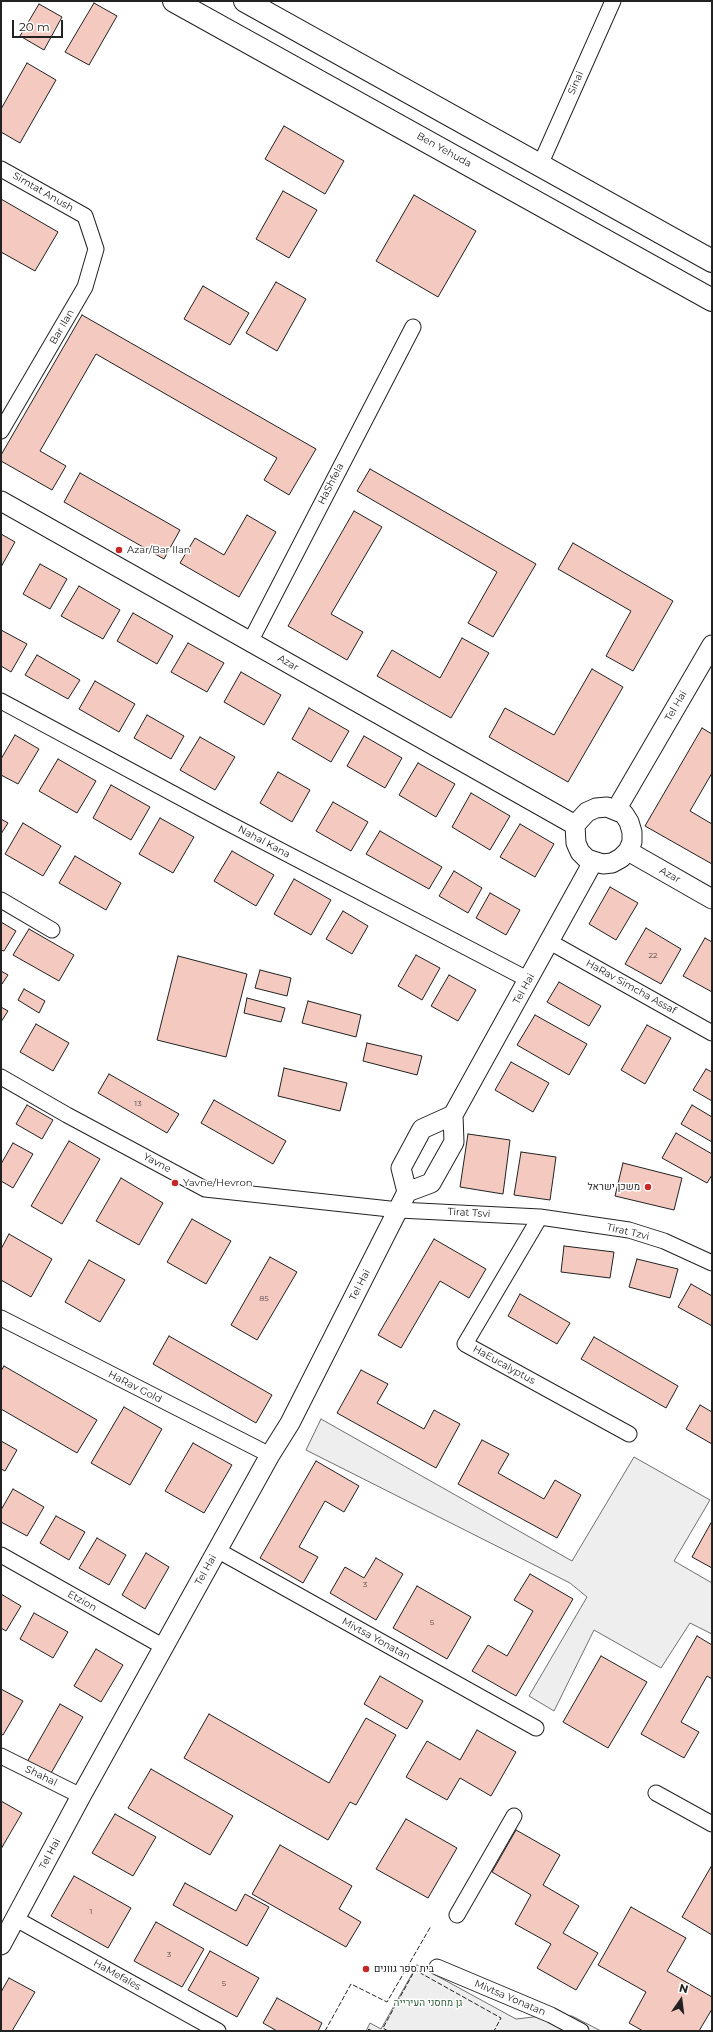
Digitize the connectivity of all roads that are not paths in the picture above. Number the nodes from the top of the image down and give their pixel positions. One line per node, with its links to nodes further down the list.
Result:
1 (174, 1): 8 (main road, Ben Yehuda)
2 (245, 1): 4 (main road)
3 (613, 1): 4 (street, Sinai)
4 (540, 165): 7 (main road)
5 (1, 169): 6 (street, Simtat Anush)
6 (85, 216): 10 (street, Bar Ilan)
7 (712, 262)
8 (712, 300)
9 (413, 326): 12 (street, HaShfela)
10 (1, 430)
11 (1, 501): 12 (street, Azar)
12 (250, 642): 16 (street, Azar)
13 (712, 645): 15 (street, Tel Hai)
14 (1, 701): 23 (street, Nahal Kana)
15 (616, 810): 16 (street); 17 (street)
16 (575, 825): 18 (street)
17 (628, 851): 18 (street); 19 (street, Azar)
18 (593, 862): 22 (street, Tel Hai)
19 (712, 898)
20 (1, 900): 21 (street)
21 (52, 930)
22 (550, 942): 23 (street, Tel Hai); 24 (street, HaRav Simcha Assaf)
23 (529, 980): 26 (street, Tel Hai)
24 (712, 1033)
25 (1, 1077): 28 (street, Yavne)
26 (453, 1115): 27 (street); 27 (street)
27 (407, 1192): 28 (street, Tel Hai)
28 (399, 1210): 29 (street, Tirat Tsvi); 33 (street, Tel Hai)
29 (540, 1217): 30 (street, Tirat Tzvi); 32 (street, HaEucalyptus)
30 (712, 1263)
31 (1, 1318): 33 (street, HaRav Gold)
32 (629, 1434)
33 (270, 1455): 34 (street, Tel Hai)
34 (217, 1550): 36 (street, Tel Hai); 37 (street, Mivtsa Yonatan)
35 (1, 1556): 36 (street, Etzion)
36 (164, 1647): 40 (street, Tel Hai)
37 (536, 1728)
38 (1, 1756): 40 (street, Shahal)
39 (656, 1793): 42 (street)
40 (81, 1796): 44 (street, Tel Hai)
41 (514, 1816): 43 (street)
42 (712, 1824)
43 (458, 1915)
44 (16, 1918): 45 (street, Tel Hai); 47 (street, HaMefales)
45 (1, 1945)
46 (437, 1967): 48 (street, Mivtsa Yonatan)
47 (218, 2031)
48 (581, 2031)

